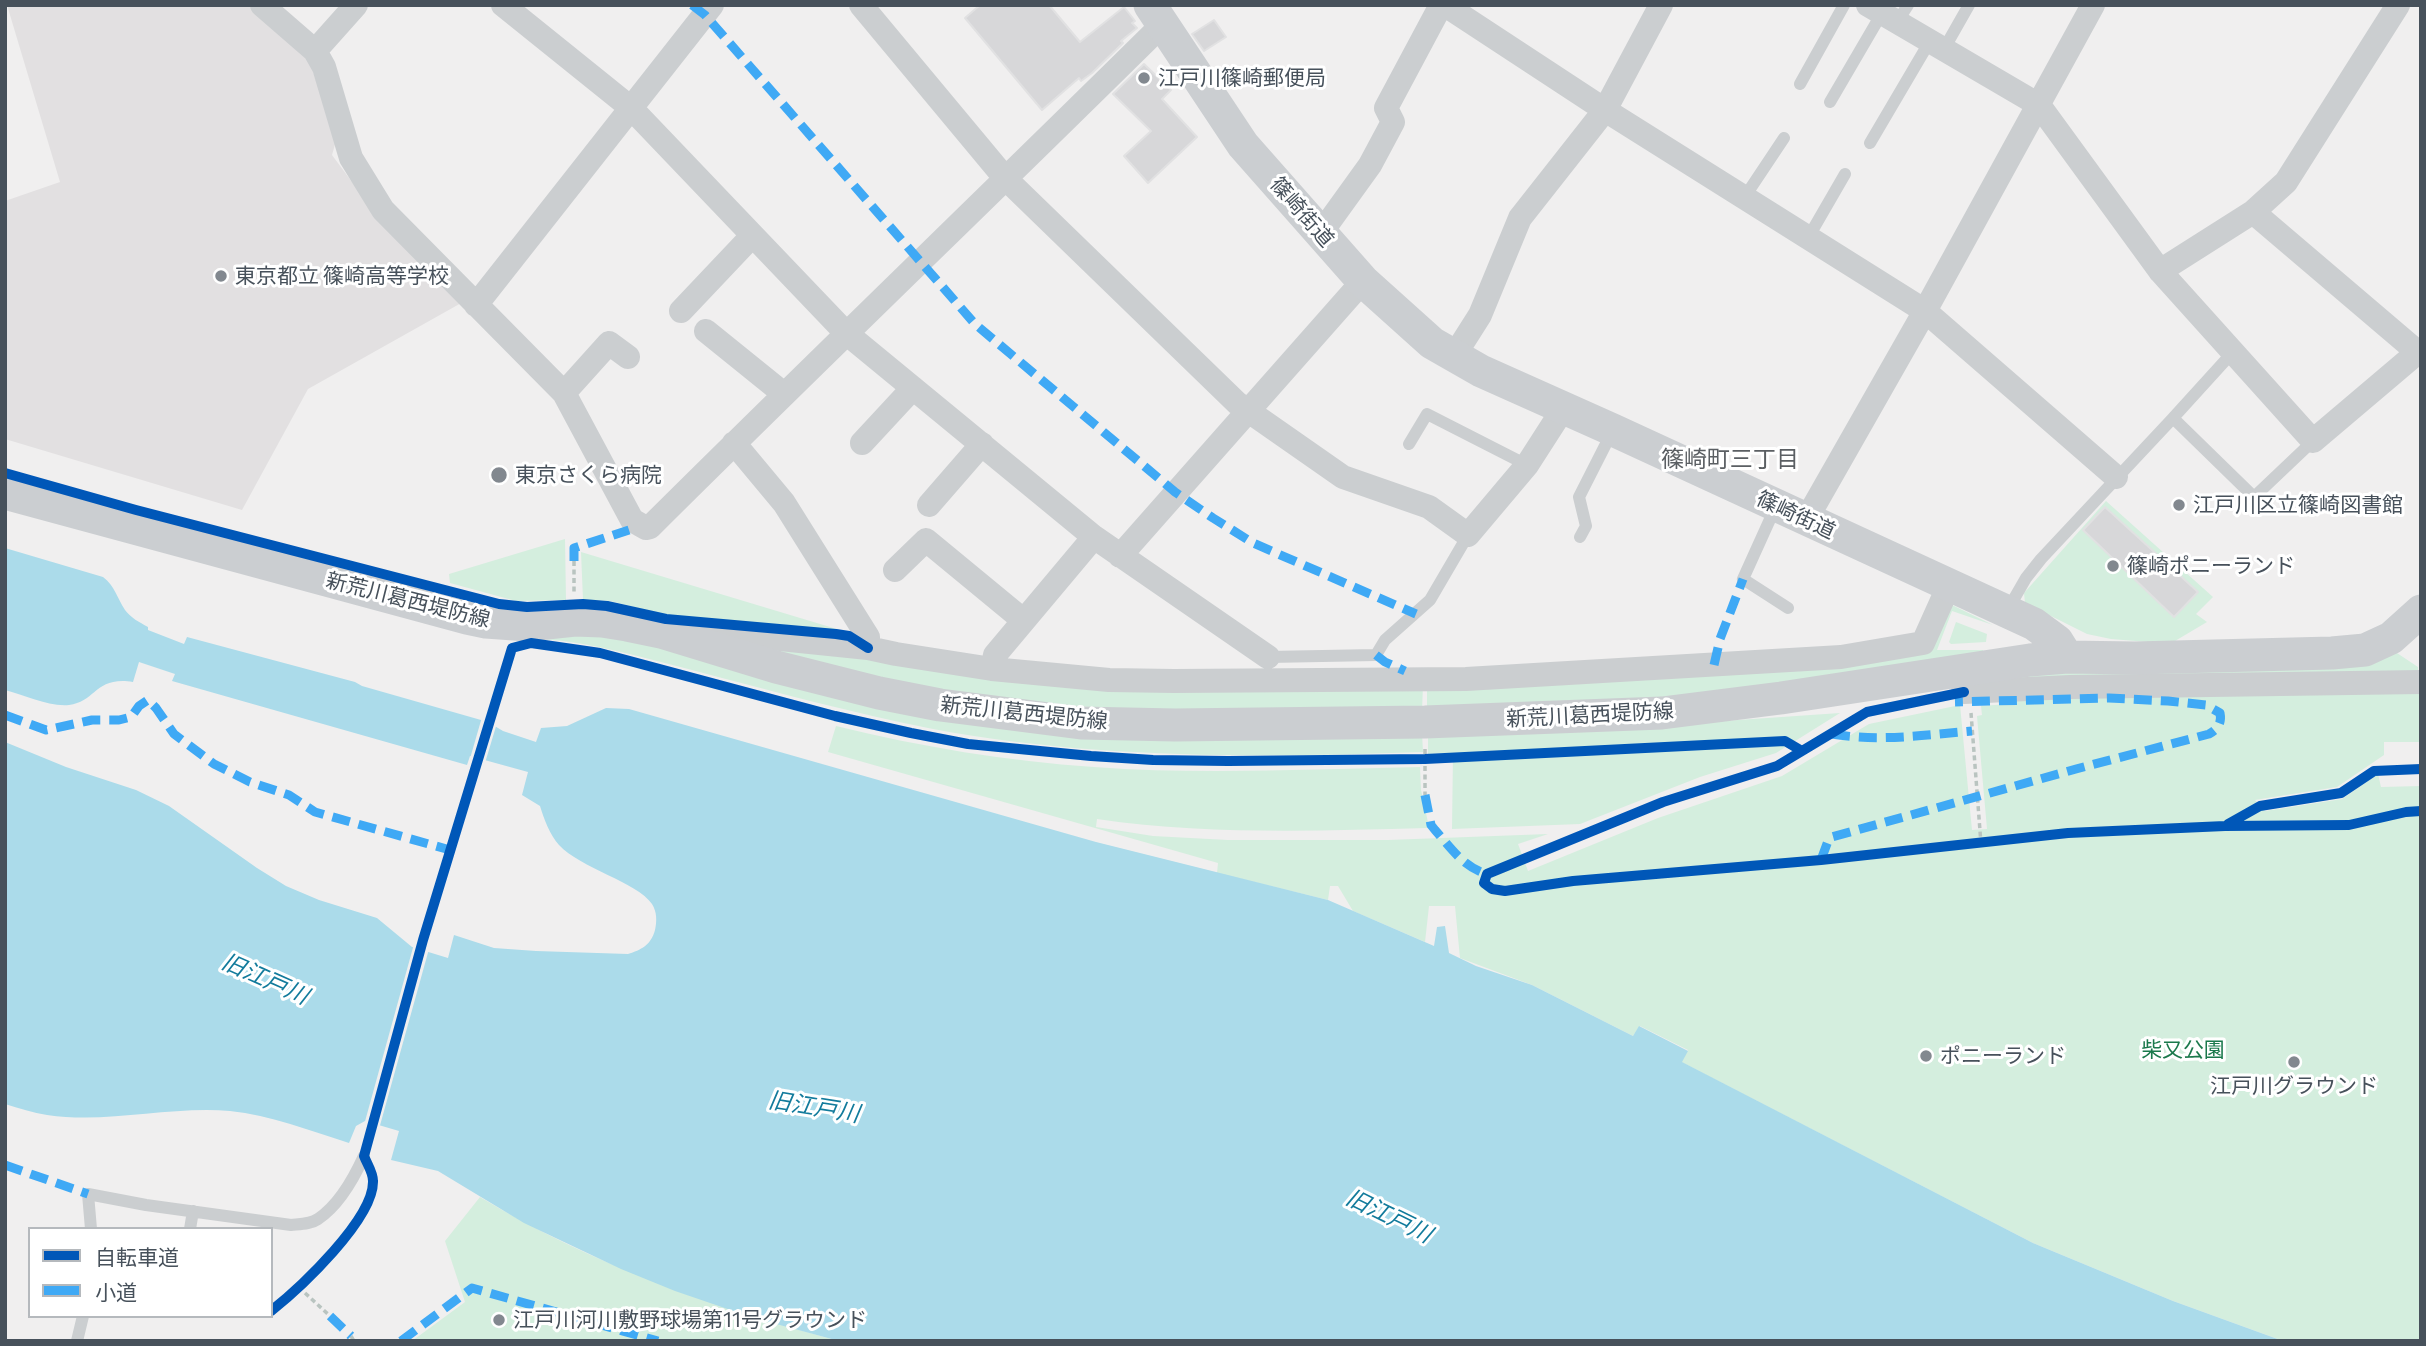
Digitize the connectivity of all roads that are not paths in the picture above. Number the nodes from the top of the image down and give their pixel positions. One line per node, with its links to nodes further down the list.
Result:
1 (262, 5): 15 (street)
2 (356, 5): 15 (street)
3 (503, 5): 19 (street)
4 (712, 5): 19 (street)
5 (861, 5): 24 (street)
6 (1443, 5): 20 (street); 27 (street)
7 (1661, 5): 20 (street)
8 (1844, 5): 16 (lane)
9 (1969, 5): 14 (lane)
10 (2093, 5): 18 (street)
11 (2398, 5): 26 (street)
12 (1889, 11): 14 (street); 17 (lane)
13 (1156, 14): 24 (street); 27 (main road, 篠崎街道)
14 (1937, 45): 18 (street); 22 (lane)
15 (315, 51): 32 (street)
16 (1800, 84)
17 (1830, 103)
18 (2039, 105): 30 (street); 34 (street)
19 (631, 108): 28 (street); 32 (street)
20 (1605, 110): 25 (street); 39 (street)
21 (1784, 138): 25 (lane)
22 (1870, 143)
23 (1845, 174): 29 (lane)
24 (1005, 178): 36 (street); 45 (street)
25 (1744, 198): 29 (street)
26 (2253, 212): 30 (street); 38 (street)
27 (1321, 233): 31 (main road, 篠崎街道)
28 (752, 236): 33 (street); 36 (street)
29 (1808, 237): 34 (street)
30 (2160, 271): 37 (street)
31 (1363, 281): 39 (main road, 篠崎街道); 45 (street)
32 (476, 304): 42 (street)
33 (681, 311)
34 (1924, 311): 54 (street); 58 (street)
35 (706, 331): 43 (street)
36 (846, 332): 41 (street); 43 (street)
37 (2233, 352): 46 (lane); 48 (street)
38 (2419, 353): 48 (street)
39 (1454, 356): 44 (main road, 篠崎街道)
40 (628, 357): 42 (street)
41 (913, 388): 50 (street); 51 (street)
42 (564, 393): 49 (street)
43 (784, 394): 49 (street)
44 (1563, 409): 47 (main road, 篠崎街道); 53 (street)
45 (1248, 411): 59 (street); 62 (street)
46 (2173, 418): 48 (lane); 54 (lane)
47 (1614, 430): 57 (main road, 篠崎街道); 61 (lane)
48 (2313, 441)
49 (734, 443): 70 (street)
50 (862, 443)
51 (982, 444): 56 (street); 60 (street)
52 (1409, 444): 53 (lane)
53 (1527, 465): 59 (street)
54 (2116, 477): 66 (lane)
55 (5, 493): 69 (main road, 新荒川葛西堤防線)
56 (929, 505)
57 (1776, 505): 58 (main road, 篠崎街道); 65 (lane)
58 (1806, 520): 64 (main road, 篠崎街道)
59 (1468, 535): 71 (lane)
60 (1094, 537): 62 (street); 68 (street)
61 (1580, 537)
62 (1120, 556): 71 (street)
63 (895, 570): 68 (street)
64 (1949, 585): 66 (main road, 篠崎街道); 73 (street)
65 (1788, 608)
66 (2007, 611): 72 (main road, 篠崎街道)
67 (2421, 611): 72 (main road)
68 (1023, 620): 73 (street)
69 (661, 632): 70 (street); 74 (main road, 新荒川葛西堤防線)
70 (868, 648): 73 (street)
71 (1268, 657)
72 (2067, 657): 74 (main road, 新荒川葛西堤防線)
73 (992, 669)
74 (1961, 669): 75 (street)
75 (2421, 682)
76 (364, 1156): 77 (lane)
77 (192, 1211): 78 (lane); 79 (lane)
78 (91, 1227)
79 (190, 1227)
80 (83, 1318): 81 (lane)
81 (77, 1341)

